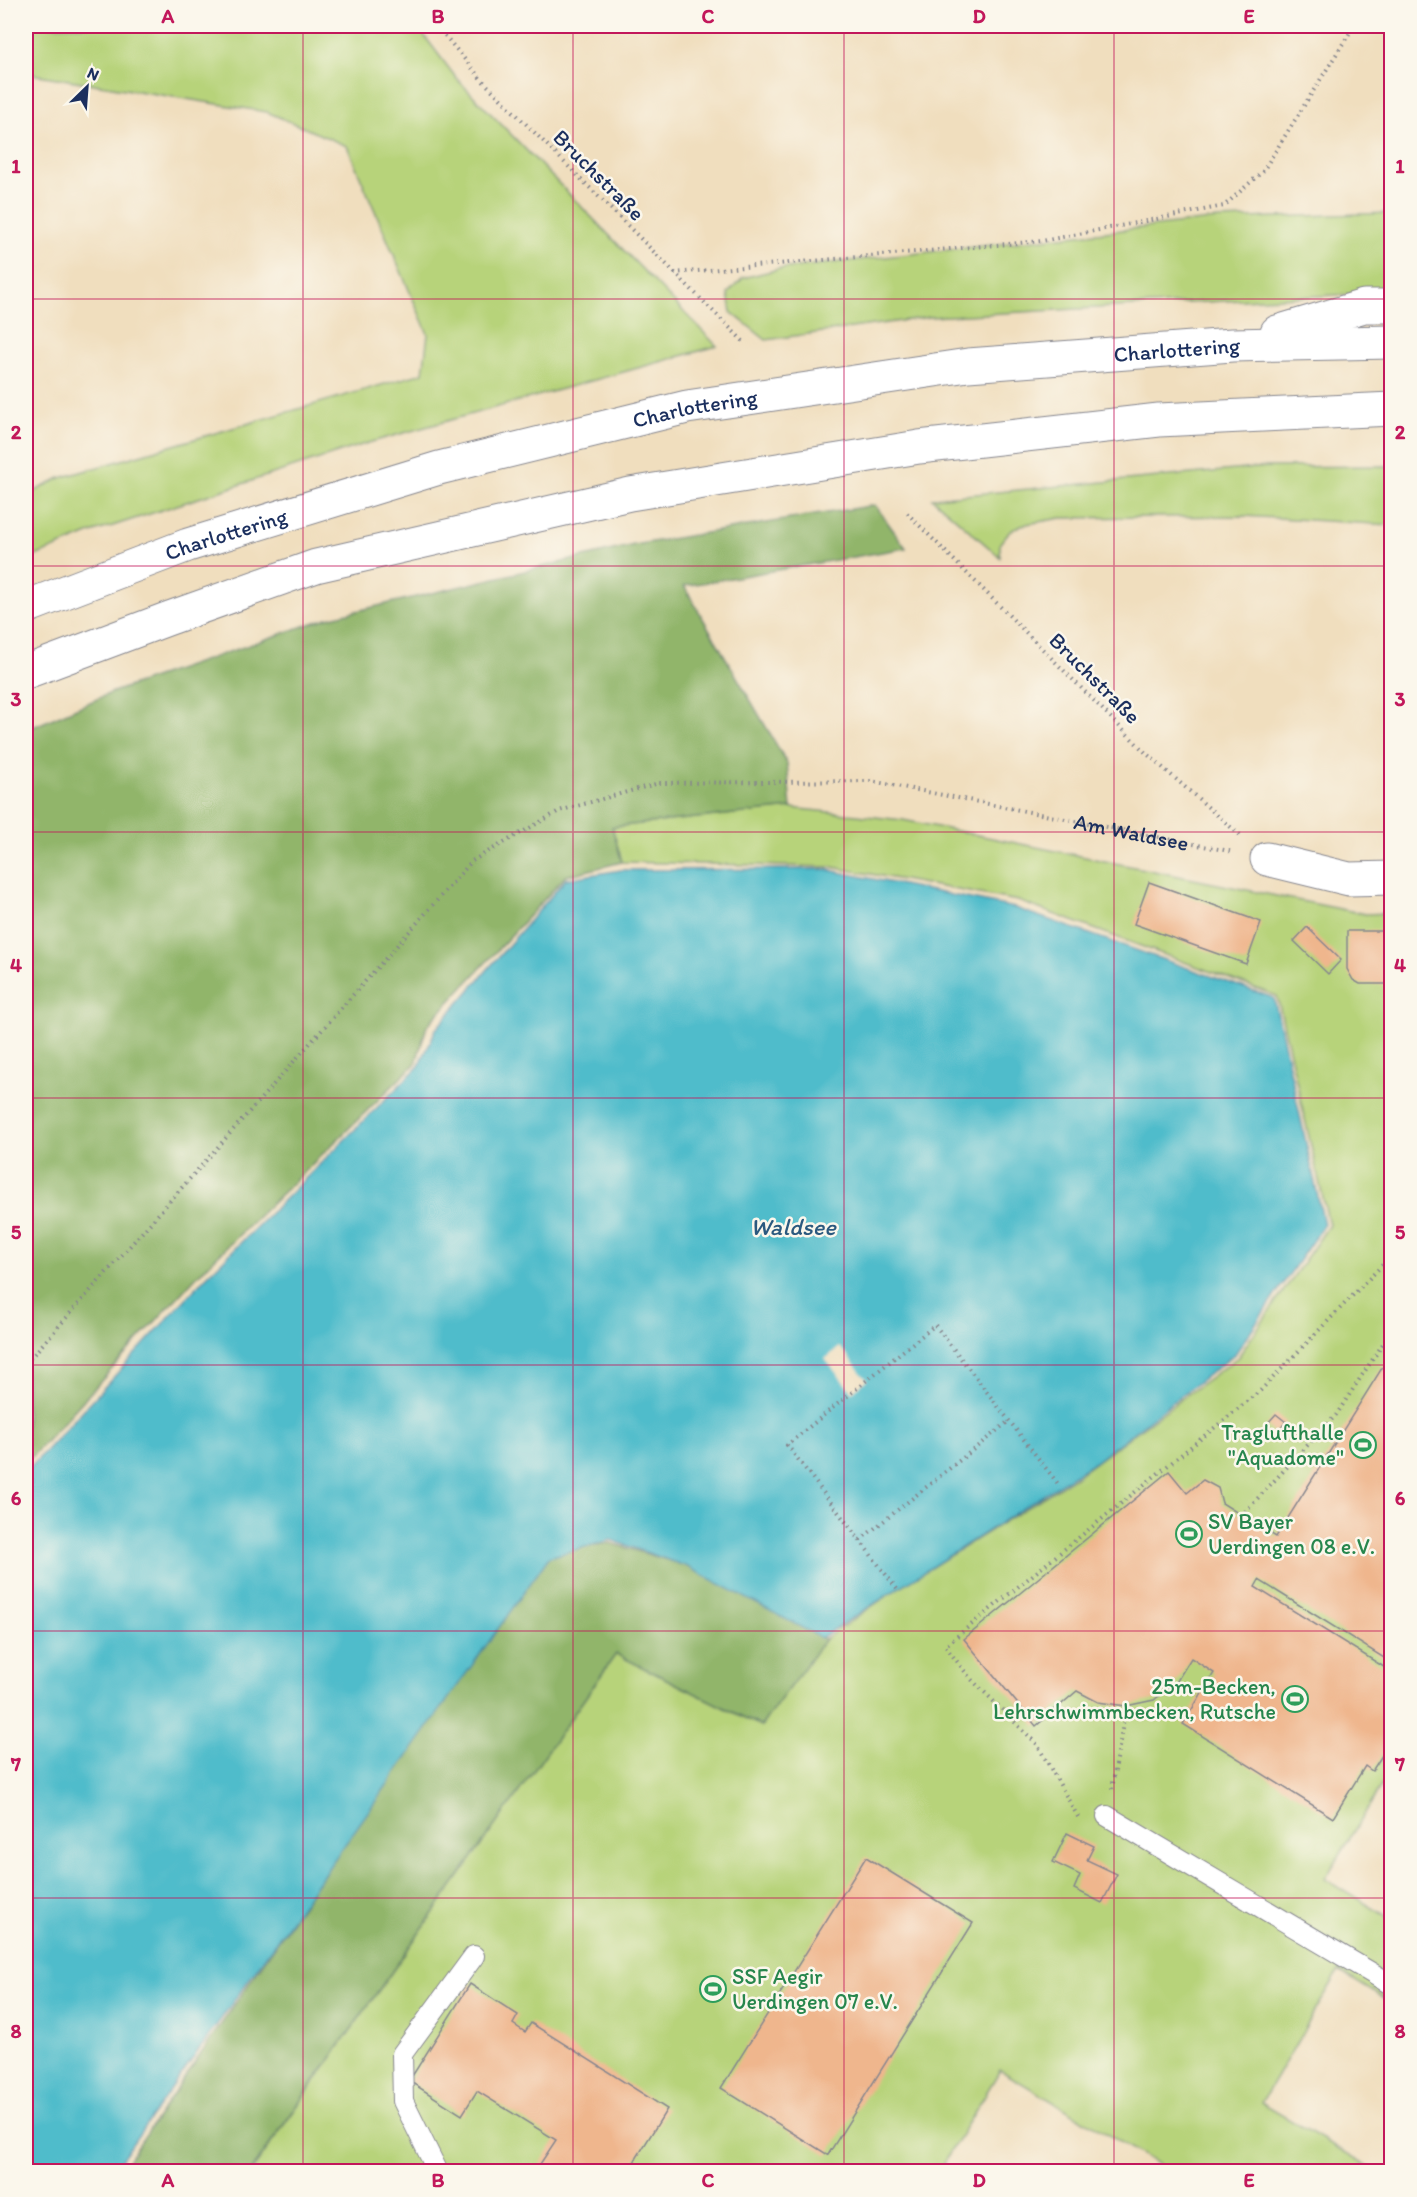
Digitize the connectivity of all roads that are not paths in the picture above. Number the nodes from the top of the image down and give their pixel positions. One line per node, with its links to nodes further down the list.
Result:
1 (1392, 306): 3 (main road)
2 (1392, 342): 3 (main road, Charlottering)
3 (1232, 345): 6 (main road, Charlottering)
4 (1376, 409): 5 (main road); 7 (main road)
5 (1392, 422)
6 (26, 607)
7 (26, 672)
8 (1267, 859): 9 (main road)
9 (1392, 878)
10 (1107, 1816): 12 (lane)
11 (474, 1956): 13 (lane)
12 (1392, 1985)
13 (438, 2172)

